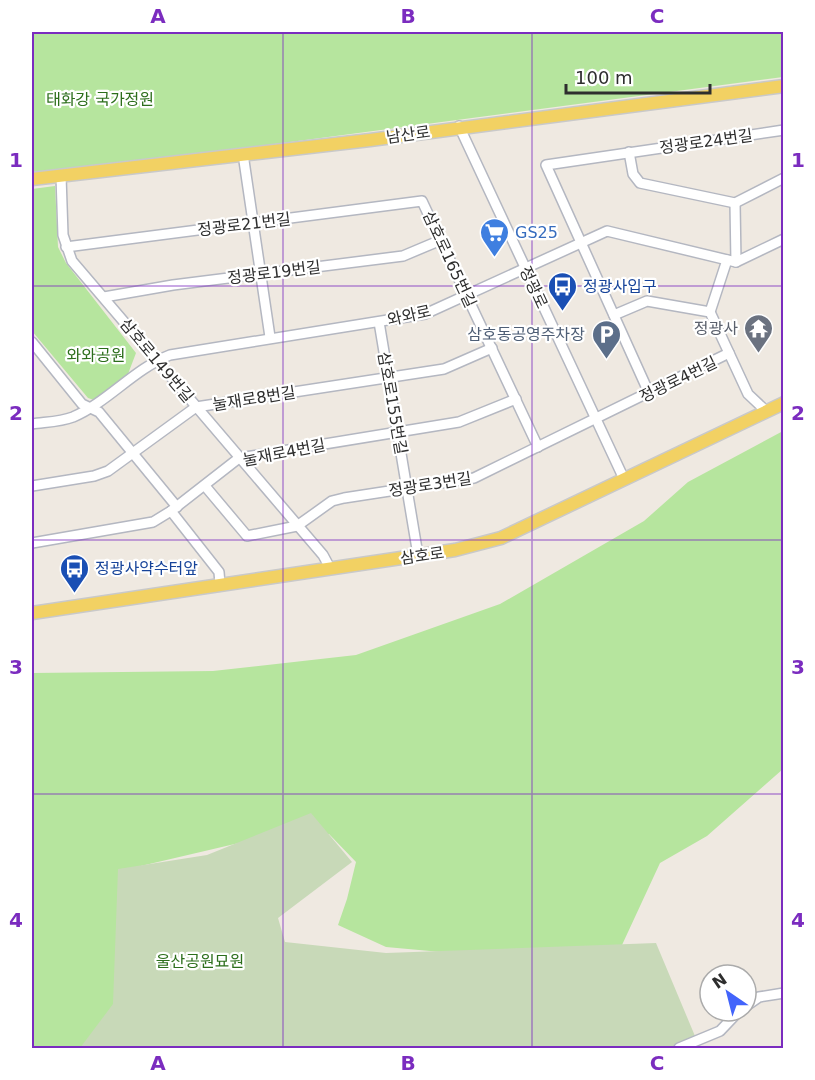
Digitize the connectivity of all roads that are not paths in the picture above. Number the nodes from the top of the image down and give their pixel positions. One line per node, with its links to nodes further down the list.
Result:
1 (783, 86): 2 (main road, 남산로)
2 (459, 126): 5 (main road, 남산로); 17 (street, 정광로)
3 (783, 130): 4 (street, 정광로24번길)
4 (629, 152): 10 (street); 14 (street, 정광로24번길)
5 (243, 154): 6 (main road, 남산로); 11 (street)
6 (61, 176): 8 (main road, 남산로); 15 (street, 삼호로149번길)
7 (783, 178): 10 (street)
8 (32, 179)
9 (422, 201): 11 (street, 정광로21번길); 13 (street, 삼호로165번길)
10 (735, 203): 16 (street)
11 (254, 223): 15 (street, 정광로21번길); 18 (street)
12 (783, 239): 16 (street)
13 (441, 240): 18 (street, 정광로19번길); 19 (street, 삼호로165번길)
14 (581, 241): 16 (street, 와와로); 17 (street, 와와로); 22 (street)
15 (66, 247): 20 (street, 삼호로149번길)
16 (731, 261): 21 (street)
17 (525, 267): 19 (street, 와와로); 36 (street, 정광로)
18 (261, 274): 20 (street, 정광로19번길); 24 (street)
19 (467, 295): 23 (street, 와와로); 26 (street, 삼호로165번길)
20 (104, 297): 28 (street, 삼호로149번길)
21 (710, 312): 22 (street); 27 (street, 정광로4번길)
22 (614, 315): 30 (street)
23 (379, 322): 24 (street, 와와로); 29 (street, 삼호로155번길)
24 (270, 337): 28 (street, 와와로)
25 (32, 343): 34 (street)
26 (492, 348): 29 (street, 눌재로8번길); 31 (street, 삼호로165번길)
27 (729, 353): 30 (street, 정광로4번길); 35 (street)
28 (156, 360): 33 (street, 삼호로149번길); 34 (street, 와와로)
29 (388, 376): 33 (street, 눌재로8번길); 38 (street, 삼호로155번길)
30 (649, 393): 36 (street, 정광로4번길)
31 (516, 399): 38 (street, 눌재로4번길); 39 (street, 삼호로165번길)
32 (783, 403): 35 (main road, 삼호로)
33 (196, 408): 40 (street, 눌재로8번길); 41 (street, 삼호로149번길)
34 (89, 409): 37 (street, 와와로); 40 (street)
35 (766, 411): 42 (main road, 삼호로)
36 (594, 420): 39 (street, 정광로3번길); 42 (street, 정광로)
37 (32, 424)
38 (397, 430): 41 (street, 눌재로4번길); 45 (street, 삼호로155번길)
39 (538, 447): 45 (street, 정광로3번길)
40 (132, 454): 43 (street, 눌재로8번길); 46 (street)
41 (239, 458): 44 (street, 눌재로4번길); 47 (street, 삼호로149번길)
42 (624, 479): 49 (main road, 삼호로)
43 (32, 486)
44 (205, 486): 46 (street, 눌재로4번길); 47 (street)
45 (407, 487): 47 (street, 정광로3번길); 49 (street, 삼호로155번길)
46 (174, 509): 48 (street, 눌재로4번길); 51 (street)
47 (297, 526): 50 (street, 삼호로149번길)
48 (32, 543)
49 (418, 555): 50 (main road, 삼호로)
50 (330, 568): 51 (main road, 삼호로)
51 (220, 584): 52 (main road, 삼호로)
52 (32, 613)
53 (783, 993): 54 (street)
54 (758, 998)
55 (728, 1023): 56 (street)
56 (679, 1048)

